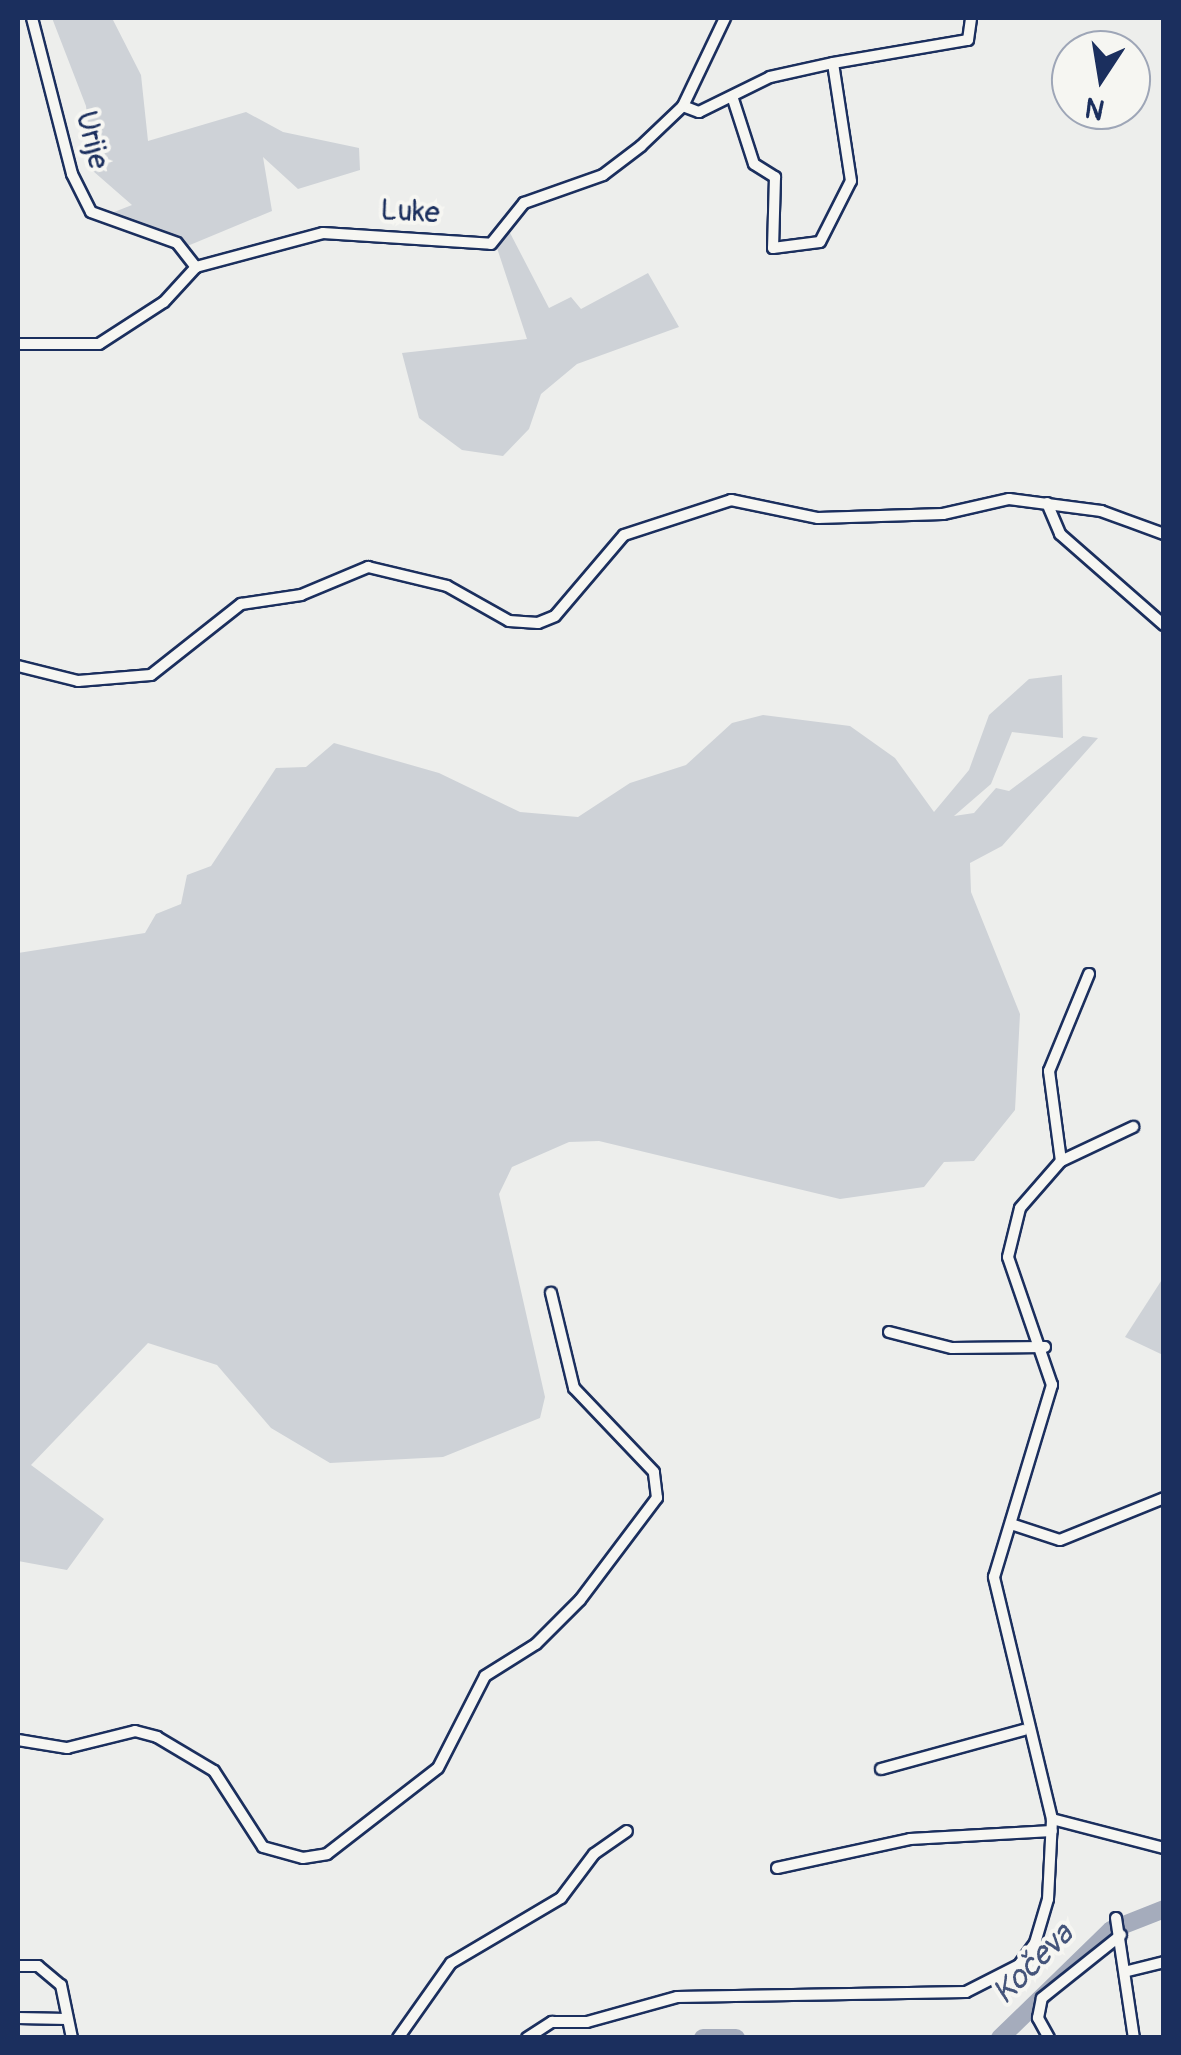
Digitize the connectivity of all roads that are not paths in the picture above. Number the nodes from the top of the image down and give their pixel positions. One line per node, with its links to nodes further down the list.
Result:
1 (32, 18): 7 (street, Urije)
2 (725, 18): 6 (street, Luke)
3 (972, 18): 4 (street)
4 (834, 64): 5 (street); 5 (street)
5 (733, 99): 6 (street)
6 (683, 106): 7 (street, Luke)
7 (196, 267): 8 (street)
8 (18, 344)
9 (1047, 503): 10 (street); 11 (street); 12 (street)
10 (1164, 534)
11 (1164, 625)
12 (18, 666)
13 (1089, 974): 15 (street)
14 (1134, 1128): 15 (street)
15 (1061, 1161): 18 (street)
16 (551, 1293): 22 (street)
17 (889, 1332): 18 (street)
18 (1045, 1347): 20 (street)
19 (1164, 1498): 20 (street)
20 (1014, 1525): 21 (street)
21 (1024, 1730): 23 (street); 24 (street)
22 (18, 1740)
23 (880, 1769)
24 (1052, 1825): 26 (street); 27 (street); 35 (street)
25 (627, 1831): 34 (street)
26 (1164, 1848)
27 (777, 1868)
28 (1164, 1962): 30 (street)
29 (18, 1966): 32 (street)
30 (1128, 1971): 36 (street); 37 (street)
31 (18, 2018): 32 (street)
32 (67, 2019): 33 (street)
33 (72, 2038)
34 (398, 2038)
35 (527, 2038)
36 (1049, 2038)
37 (1134, 2038)

